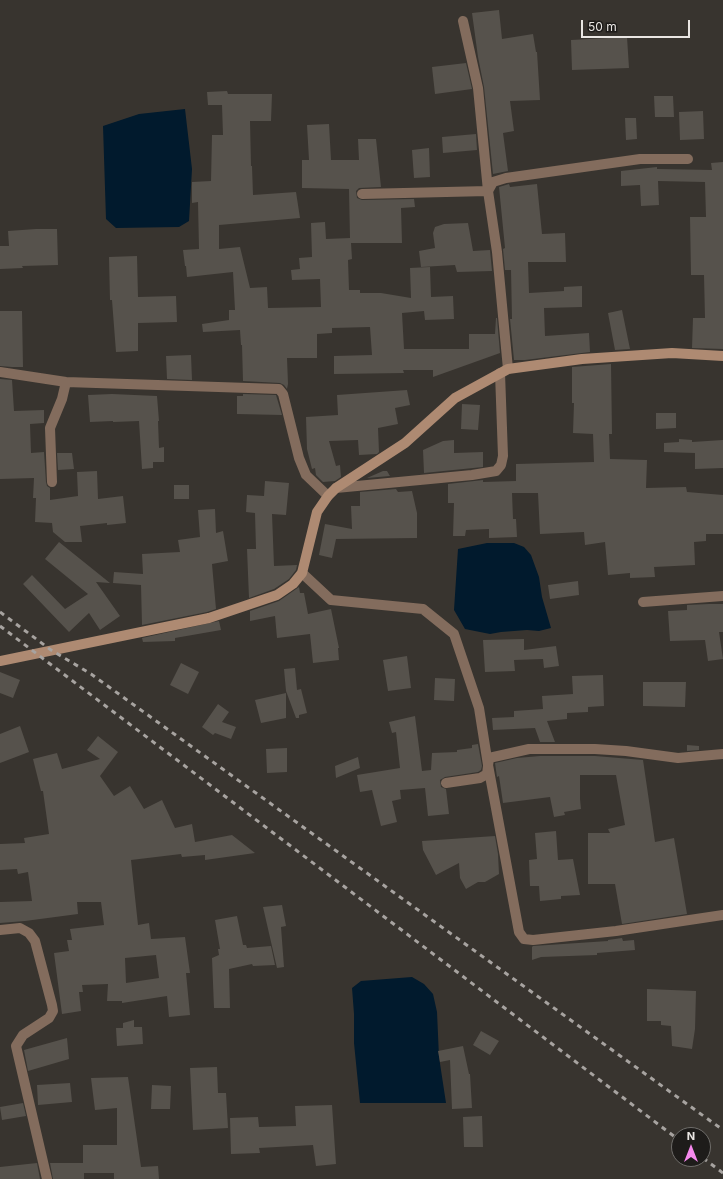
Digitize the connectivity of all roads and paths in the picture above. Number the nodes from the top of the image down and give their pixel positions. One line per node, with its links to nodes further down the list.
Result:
1 (463, 22): 3 (street)
2 (688, 159): 3 (street)
3 (488, 191): 4 (street); 6 (street)
4 (362, 194)
5 (723, 356): 6 (main road)
6 (504, 371): 10 (main road); 10 (street)
7 (0, 372): 8 (street)
8 (66, 382): 9 (street); 11 (street)
9 (52, 482)
10 (336, 488): 11 (main road)
11 (328, 496): 12 (main road)
12 (302, 573): 15 (main road); 17 (street)
13 (723, 596): 14 (street)
14 (643, 602)
15 (0, 661)
16 (723, 754): 17 (street)
17 (488, 765): 18 (street); 19 (street)
18 (446, 783)
19 (723, 915)
20 (0, 930): 21 (street)
21 (47, 1179)

